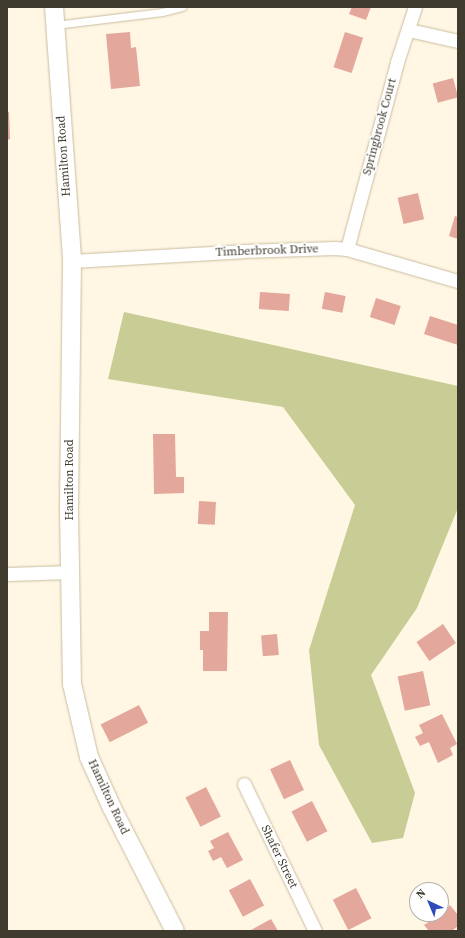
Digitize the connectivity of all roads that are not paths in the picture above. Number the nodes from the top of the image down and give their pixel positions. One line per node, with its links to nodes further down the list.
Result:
1 (54, 7): 4 (street, Hamilton Road)
2 (182, 7): 4 (lane)
3 (415, 7): 5 (street, Springbrook Court)
4 (55, 25): 8 (street, Hamilton Road)
5 (409, 30): 6 (street); 7 (street, Springbrook Court)
6 (458, 41)
7 (347, 249): 8 (street, Timberbrook Drive); 9 (street, Timberbrook Drive)
8 (72, 261): 10 (street, Hamilton Road)
9 (458, 281)
10 (71, 572): 11 (street); 13 (street, Hamilton Road)
11 (7, 574)
12 (244, 784): 14 (street, Shafer Street)
13 (175, 931)
14 (315, 931)

